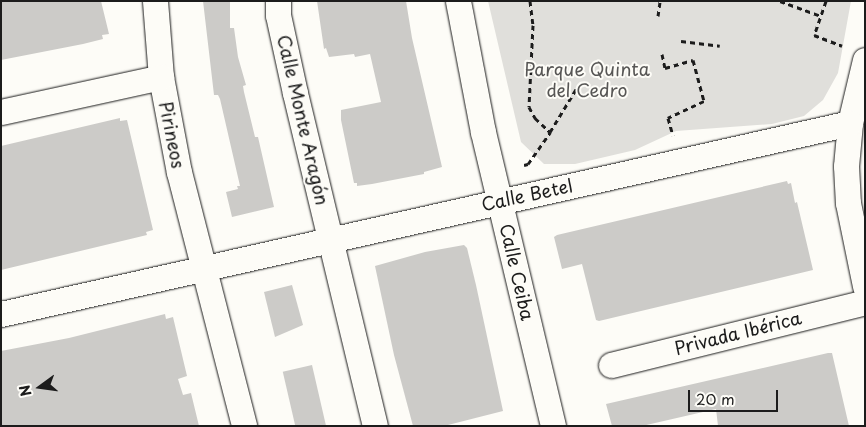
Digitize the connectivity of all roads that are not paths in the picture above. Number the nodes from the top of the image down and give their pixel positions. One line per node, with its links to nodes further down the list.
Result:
1 (154, 1): 5 (street, Pirineos)
2 (278, 1): 10 (street, Calle Monte Aragón)
3 (458, 1): 8 (street, Calle Ceiba)
4 (865, 60): 7 (street)
5 (161, 77): 6 (street); 11 (street, Pirineos)
6 (1, 112)
7 (850, 123): 8 (street, Calle Betel); 9 (street)
8 (500, 201): 10 (street, Calle Betel); 18 (street, Calle Ceiba)
9 (856, 201): 12 (street)
10 (331, 239): 11 (street, Calle Betel); 17 (street, Calle Monte Aragón)
11 (204, 267): 14 (street, Calle Betel); 16 (street, Pirineos)
12 (865, 286)
13 (865, 302): 15 (street, Privada Ibérica)
14 (1, 314)
15 (611, 365)
16 (244, 426)
17 (375, 426)
18 (553, 426)

